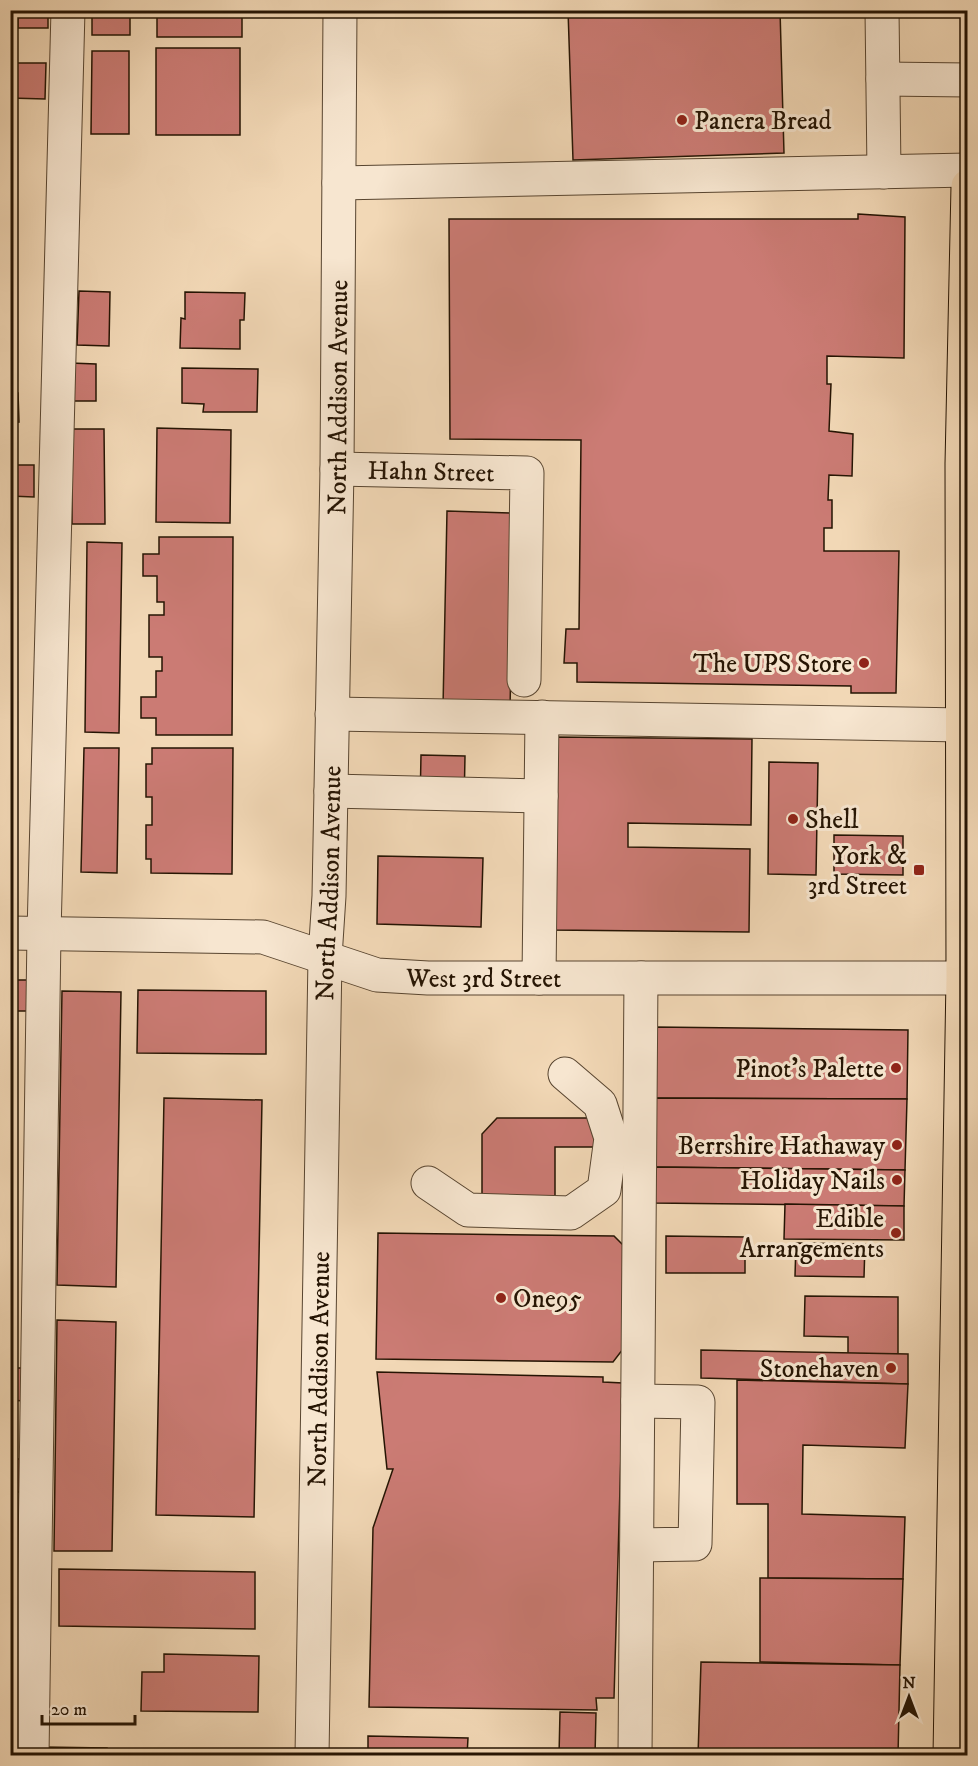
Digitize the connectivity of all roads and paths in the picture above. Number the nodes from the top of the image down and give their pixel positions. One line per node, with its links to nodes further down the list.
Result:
1 (68, 10): 21 (street)
2 (340, 10): 8 (street, North Addison Avenue)
3 (882, 10): 4 (street)
4 (883, 79): 5 (street); 7 (street)
5 (968, 80)
6 (968, 170): 7 (street)
7 (884, 172): 8 (street)
8 (339, 183): 10 (street, North Addison Avenue)
9 (968, 186): 11 (main road)
10 (337, 469): 12 (street, Hahn Street); 14 (street, North Addison Avenue)
11 (965, 609): 13 (main road)
12 (524, 680)
13 (965, 682): 16 (main road)
14 (332, 714): 15 (street); 17 (street, North Addison Avenue)
15 (542, 717): 16 (street); 18 (street)
16 (963, 724): 19 (main road)
17 (331, 791): 18 (street); 22 (street, North Addison Avenue)
18 (541, 796): 23 (street)
19 (965, 818): 25 (main road)
20 (10, 933): 21 (street, West 3rd Street)
21 (44, 933): 22 (street, West 3rd Street); 30 (street)
22 (325, 957): 23 (street, West 3rd Street); 31 (street, North Addison Avenue)
23 (539, 978): 24 (street, West 3rd Street)
24 (641, 978): 25 (street, West 3rd Street); 28 (street)
25 (965, 978): 33 (main road)
26 (565, 1074): 27 (street)
27 (429, 1183)
28 (638, 1401): 29 (street); 29 (street)
29 (637, 1545): 32 (street)
30 (32, 1755)
31 (312, 1755)
32 (635, 1755)
33 (950, 1755)

